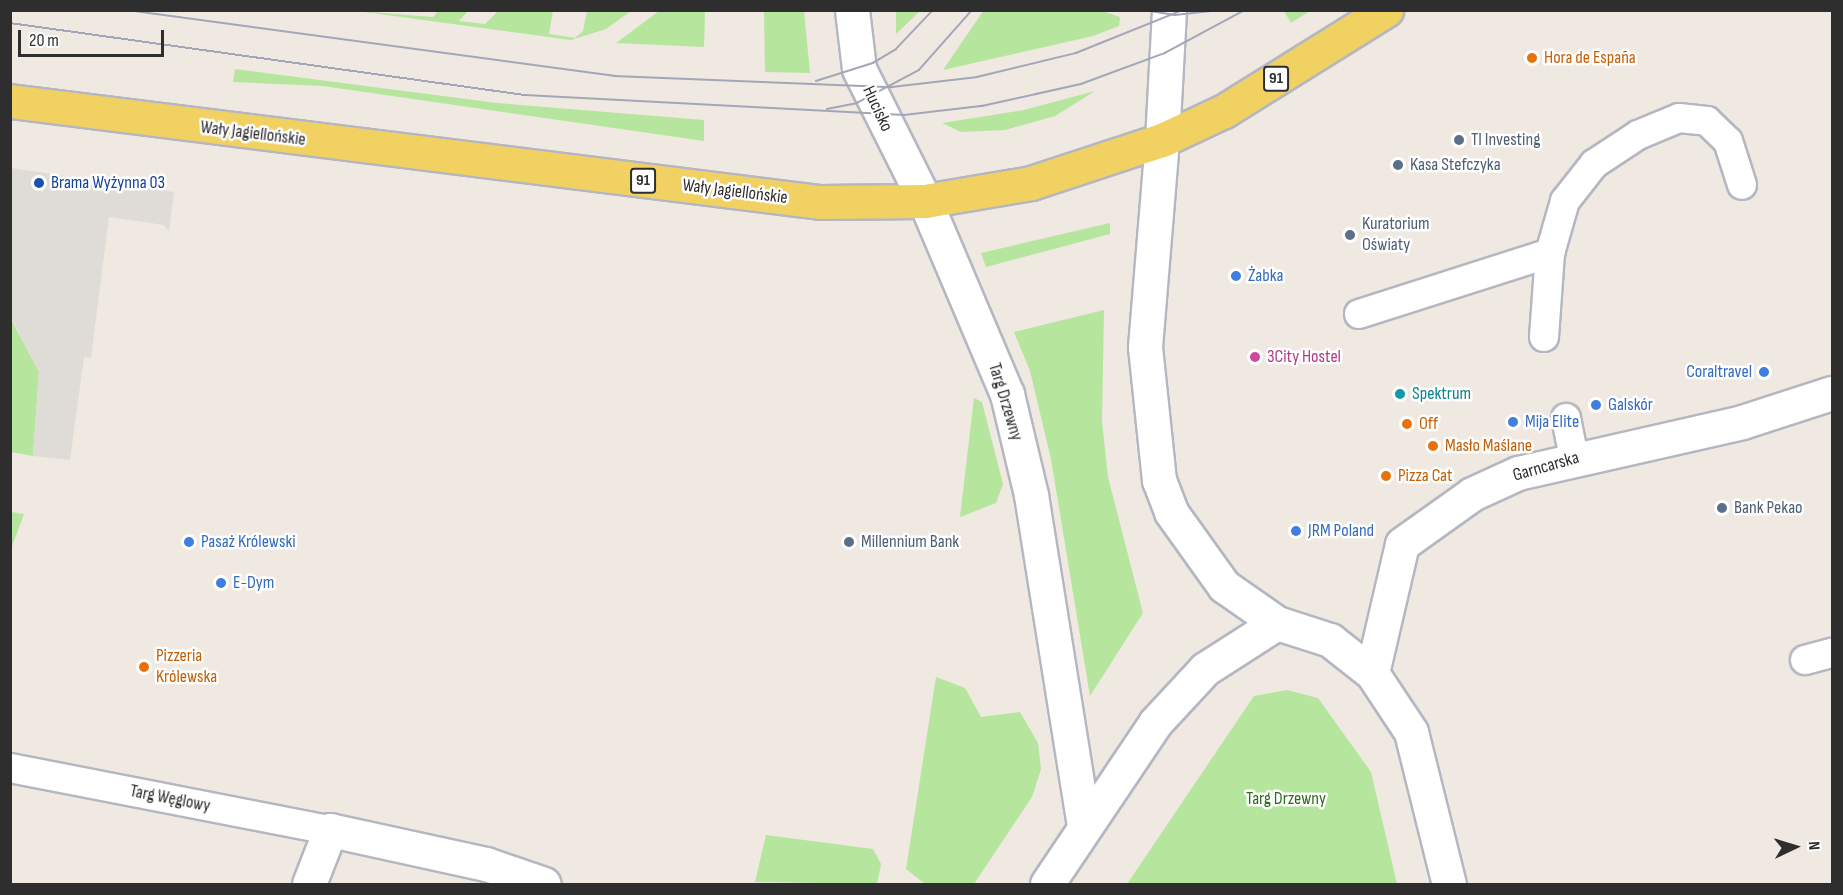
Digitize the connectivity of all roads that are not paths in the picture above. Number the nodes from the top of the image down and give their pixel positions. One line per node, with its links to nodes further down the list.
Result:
1 (852, 10): 7 (street, Hucisko)
2 (1169, 10): 5 (street)
3 (1386, 10): 5 (main road, Wały Jagiellońskie / 91)
4 (10, 101): 7 (main road, Wały Jagiellońskie / 91)
5 (1162, 140): 7 (main road, Wały Jagiellońskie / 91); 14 (street)
6 (1742, 185): 8 (lane)
7 (925, 201): 19 (street, Targ Drzewny)
8 (1550, 253): 9 (lane); 10 (lane)
9 (1359, 314)
10 (1544, 337)
11 (1833, 393): 13 (street, Garncarska)
12 (1566, 418): 13 (lane)
13 (1574, 458): 17 (street, Garncarska)
14 (1277, 623): 17 (street); 19 (street)
15 (1833, 653): 16 (lane)
16 (1805, 660)
17 (1372, 673): 24 (street)
18 (10, 768): 20 (lane, Targ Węglowy)
19 (1084, 827): 23 (street)
20 (330, 830): 21 (street); 22 (street, Targ Węglowy)
21 (309, 885)
22 (544, 885)
23 (1047, 885)
24 (1449, 885)

